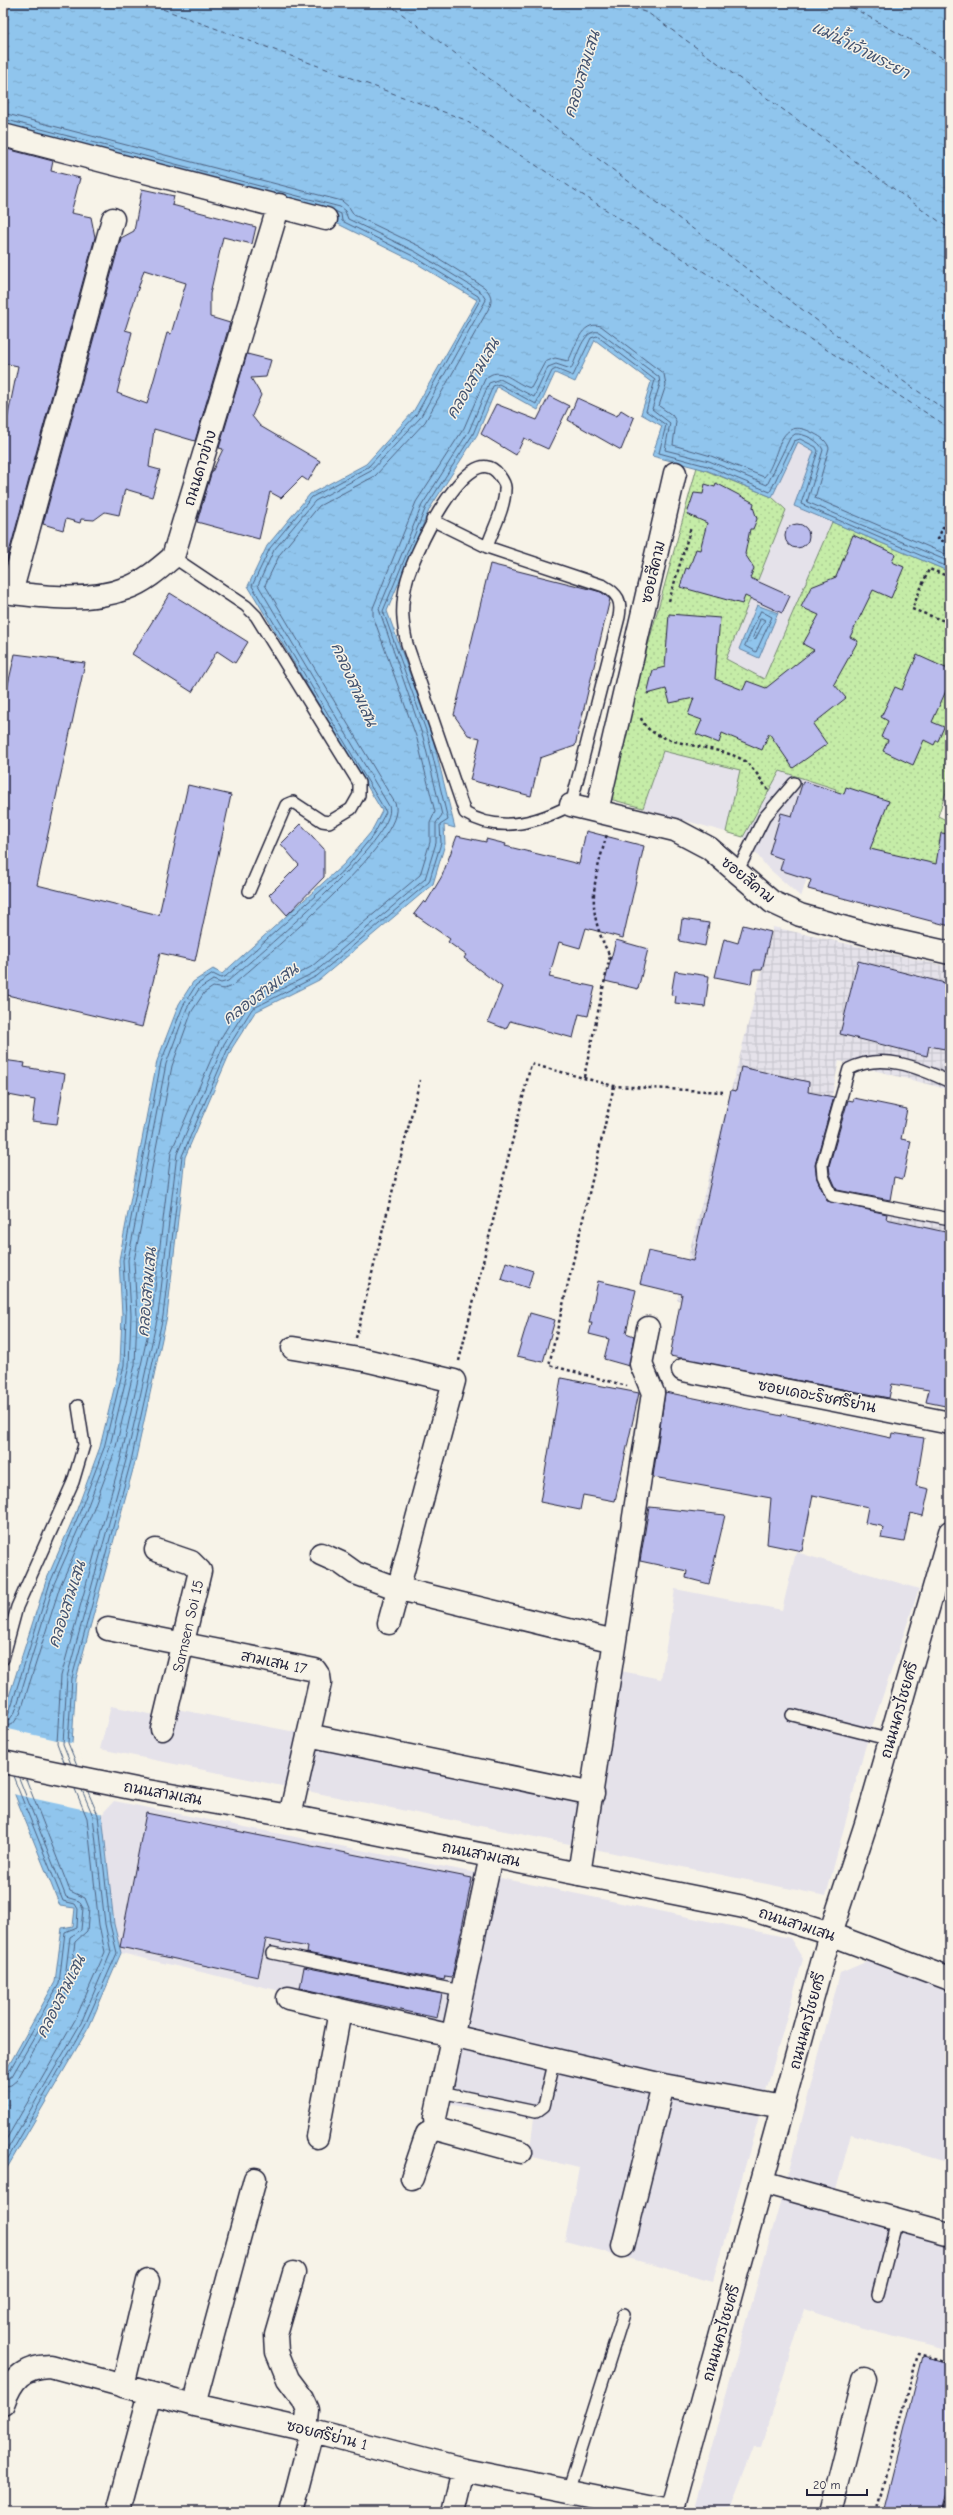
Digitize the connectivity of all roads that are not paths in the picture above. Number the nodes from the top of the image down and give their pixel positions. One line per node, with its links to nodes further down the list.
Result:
1 (3, 135): 2 (street)
2 (279, 205): 4 (street); 8 (street, ถนนดาวข่าง)
3 (113, 219): 9 (street)
4 (326, 219)
5 (675, 473): 12 (street, ซอยสีคาม)
6 (432, 520): 7 (lane); 7 (lane); 11 (lane)
7 (487, 547): 11 (lane)
8 (173, 558): 9 (street); 14 (lane)
9 (7, 593)
10 (794, 783): 13 (lane)
11 (571, 804): 12 (street, ซอยสีคาม)
12 (605, 812): 13 (street, ซอยสีคาม)
13 (737, 872): 15 (street, ซอยสีคาม)
14 (250, 892)
15 (950, 953)
16 (950, 1082): 17 (lane)
17 (950, 1219)
18 (648, 1328): 29 (street)
19 (293, 1348): 26 (street)
20 (683, 1370): 22 (street, ซอยเดอะริชศรีย่าน)
21 (78, 1406): 31 (lane)
22 (950, 1423)
23 (950, 1532): 35 (street, ถนนนครไชยศรี)
24 (156, 1550): 30 (street, Samsen Soi 15)
25 (321, 1554): 26 (street)
26 (396, 1588): 27 (street); 29 (street)
27 (389, 1622)
28 (108, 1629): 30 (street, สามเสน 17)
29 (614, 1641): 37 (street)
30 (184, 1644): 33 (street, Samsen Soi 15); 34 (street, สามเสน 17)
31 (3, 1659)
32 (792, 1714): 35 (lane)
33 (162, 1729)
34 (308, 1735): 37 (street); 38 (street, สามเสน 17)
35 (891, 1740): 41 (street, ถนนนครไชยศรี)
36 (3, 1762): 38 (street, ถนนสามเสน)
37 (593, 1794): 40 (street)
38 (290, 1816): 39 (street, ถนนสามเสน)
39 (491, 1856): 40 (street, ถนนสามเสน); 44 (street)
40 (579, 1874): 41 (street, ถนนสามเสน)
41 (830, 1934): 43 (street, ถนนสามเสน); 51 (street, ถนนนครไชยศรี)
42 (272, 1953): 44 (lane)
43 (950, 1979)
44 (461, 1991): 47 (street)
45 (288, 1998): 46 (street)
46 (340, 2011): 47 (street); 53 (street)
47 (452, 2037): 48 (street); 50 (street)
48 (554, 2059): 49 (street); 50 (lane)
49 (663, 2085): 51 (street); 60 (street)
50 (441, 2092): 52 (street)
51 (783, 2107): 57 (street, ถนนนครไชยศรี)
52 (436, 2129): 54 (street); 55 (street)
53 (317, 2137)
54 (522, 2152)
55 (412, 2178)
56 (256, 2179): 69 (street)
57 (762, 2182): 58 (street); 77 (street, ถนนนครไชยศรี)
58 (897, 2220): 59 (street); 63 (lane)
59 (950, 2234)
60 (623, 2246)
61 (294, 2273): 70 (street)
62 (148, 2280): 66 (street)
63 (878, 2294)
64 (624, 2314): 72 (lane)
65 (864, 2379): 78 (street)
66 (123, 2386): 67 (street, ซอยศรีย่าน 1); 68 (street, ซอยศรีย่าน 1)
67 (150, 2393): 69 (street, ซอยศรีย่าน 1); 74 (street)
68 (3, 2404)
69 (194, 2405): 70 (street, ซอยศรีย่าน 1)
70 (309, 2430): 71 (street, ซอยศรีย่าน 1); 75 (street)
71 (464, 2470): 72 (street, ซอยศรีย่าน 1); 76 (street)
72 (568, 2491): 77 (street, ซอยศรีย่าน 1)
73 (950, 2506): 79 (lane)
74 (118, 2512)
75 (291, 2512)
76 (454, 2512)
77 (672, 2512)
78 (830, 2512)
79 (948, 2512)

